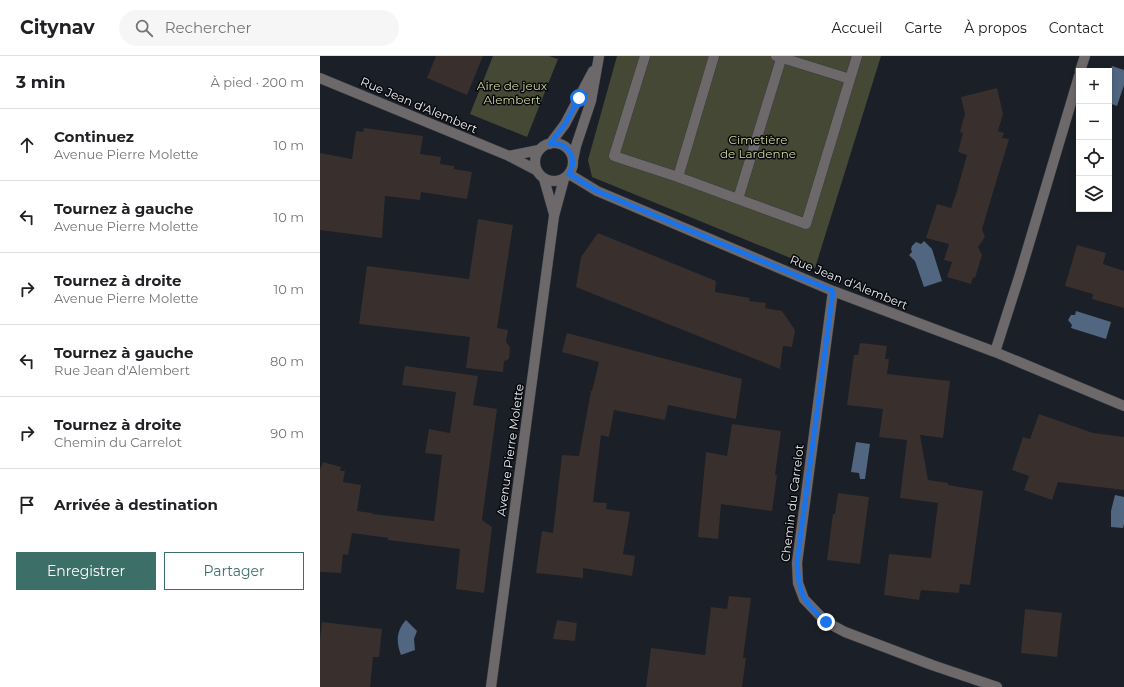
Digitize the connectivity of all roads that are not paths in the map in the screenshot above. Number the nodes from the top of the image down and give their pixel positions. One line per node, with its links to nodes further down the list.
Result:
1 (645, 56): 17 (street)
2 (714, 56): 17 (street)
3 (857, 56): 9 (street)
4 (1085, 56): 7 (street)
5 (780, 57): 9 (street); 19 (street)
6 (598, 59): 11 (street, Avenue Pierre Molette); 14 (street, Avenue Pierre Molette)
7 (1081, 68)
8 (320, 78): 13 (street, Rue Jean d'Alembert)
9 (850, 79): 19 (street)
10 (1076, 86): 22 (street)
11 (550, 144): 12 (street, Avenue Pierre Molette); 14 (street)
12 (539, 150): 13 (street); 15 (street)
13 (509, 156): 15 (street, Rue Jean d'Alembert)
14 (573, 160): 16 (street, Avenue Pierre Molette)
15 (536, 170): 18 (street, Avenue Pierre Molette)
16 (567, 176): 18 (street); 20 (street, Avenue Pierre Molette); 21 (street, Rue Jean d'Alembert)
17 (678, 177): 19 (street)
18 (544, 179): 20 (street, Avenue Pierre Molette)
19 (738, 199)
20 (554, 216): 24 (street, Avenue Pierre Molette)
21 (833, 291): 22 (street, Rue Jean d'Alembert); 25 (street, Chemin du Carrelot)
22 (995, 352): 23 (street, Rue Jean d'Alembert)
23 (1124, 406)
24 (491, 687)
25 (997, 687)

